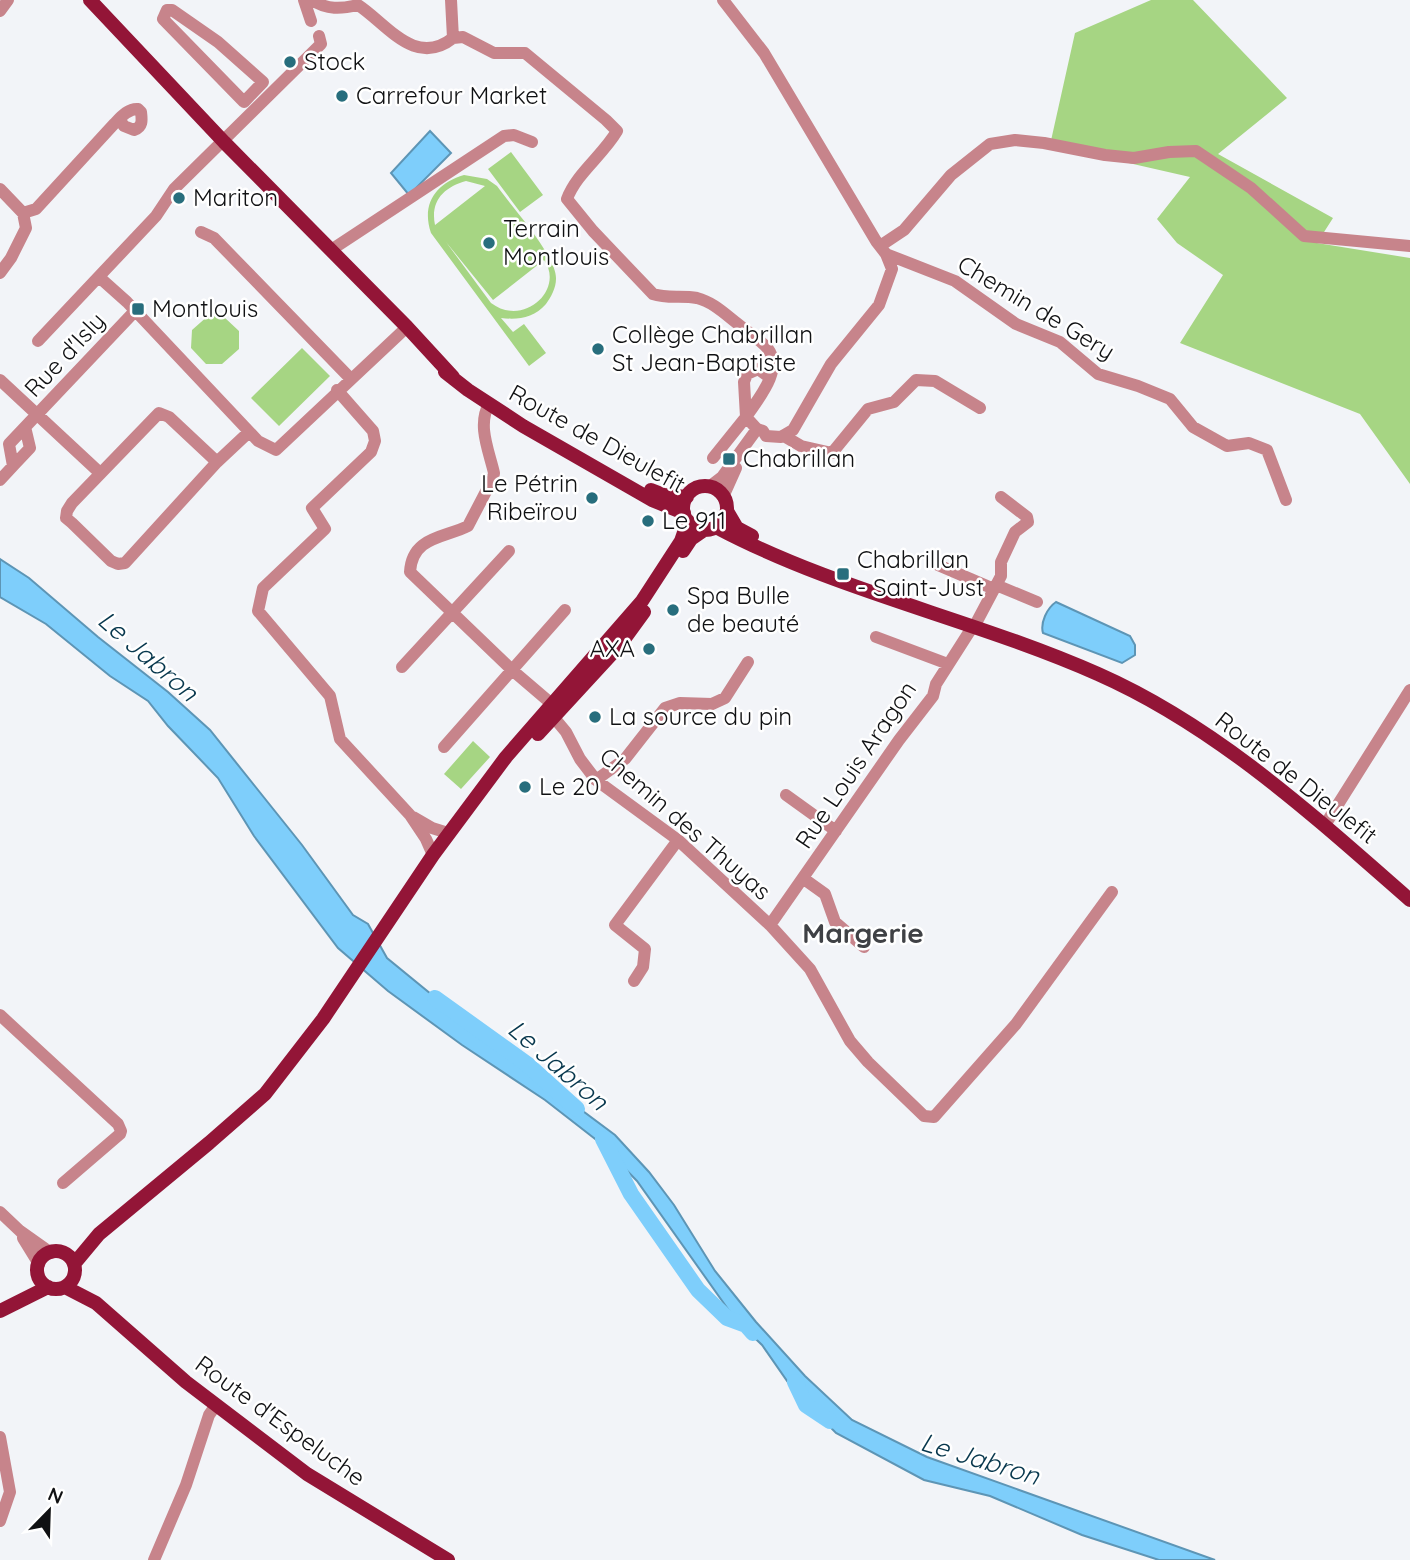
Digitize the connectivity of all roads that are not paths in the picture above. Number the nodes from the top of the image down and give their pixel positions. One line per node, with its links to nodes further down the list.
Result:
1 (8, 0): 8 (street)
2 (90, 0): 14 (main road, Route de Dieulefit)
3 (304, 0): 9 (street)
4 (312, 0): 7 (street)
5 (451, 0): 11 (street)
6 (723, 0): 26 (street)
7 (360, 2): 11 (street)
8 (0, 11)
9 (311, 22)
10 (319, 36): 16 (street)
11 (453, 38): 32 (street)
12 (218, 42): 13 (street); 13 (street); 15 (street)
13 (202, 59): 15 (street)
14 (150, 62): 18 (main road, Route de Dieulefit); 18 (main road, Route de Dieulefit)
15 (255, 91): 16 (street)
16 (264, 102): 18 (street)
17 (119, 119): 21 (street)
18 (227, 139): 22 (main road, Route de Dieulefit); 22 (main road, Route de Dieulefit); 28 (street)
19 (532, 142): 25 (street)
20 (0, 189): 21 (street)
21 (23, 213): 27 (street)
22 (308, 225): 25 (main road, Route de Dieulefit)
23 (201, 232): 33 (street)
24 (1410, 246): 26 (street)
25 (331, 250): 30 (main road, Route de Dieulefit)
26 (883, 250): 42 (street); 50 (street, Chemin de Gery)
27 (0, 273)
28 (99, 277): 29 (street); 31 (street)
29 (135, 311): 38 (street, Rue d'Isly); 40 (street)
30 (404, 330): 33 (street); 36 (main road, Route de Dieulefit)
31 (38, 341)
32 (769, 377): 39 (street); 39 (street)
33 (350, 379): 35 (street)
34 (0, 380): 38 (street)
35 (337, 390): 40 (street); 72 (street)
36 (489, 404): 48 (main road, Route de Dieulefit); 52 (main road, Route de Dieulefit); 60 (street, Chemin des Thuyas)
37 (980, 408): 42 (street)
38 (37, 415): 45 (street); 46 (street, Rue d'Isly)
39 (746, 417): 41 (street); 43 (street)
40 (249, 432): 44 (street)
41 (761, 433): 42 (street); 47 (street); 51 (street)
42 (784, 436)
43 (713, 458)
44 (217, 462): 45 (street); 45 (street)
45 (100, 473)
46 (0, 480)
47 (709, 487): 48 (main road); 51 (main road)
48 (687, 497): 52 (main road)
49 (1001, 497): 56 (street, Rue Louis Aragon)
50 (1286, 500)
51 (725, 504): 53 (main road); 58 (main road, Route de Dieulefit)
52 (686, 517): 53 (main road); 68 (main road)
53 (710, 528): 58 (main road, Route de Dieulefit); 68 (main road)
54 (509, 551): 60 (street)
55 (938, 565): 56 (street)
56 (995, 587): 57 (street); 61 (street, Rue Louis Aragon)
57 (1037, 602)
58 (914, 606): 61 (main road, Route de Dieulefit)
59 (565, 610): 66 (street)
60 (452, 613): 65 (street); 66 (street, Chemin des Thuyas)
61 (974, 626): 64 (street, Rue Louis Aragon); 73 (main road, Route de Dieulefit)
62 (876, 637): 64 (street)
63 (748, 662): 70 (street)
64 (948, 664): 74 (street, Rue Louis Aragon)
65 (402, 667)
66 (512, 670): 68 (street, Chemin des Thuyas); 69 (street)
67 (1409, 692): 73 (street)
68 (554, 711): 70 (street, Chemin des Thuyas); 75 (main road)
69 (444, 747)
70 (596, 780): 76 (street, Chemin des Thuyas)
71 (786, 795): 74 (street)
72 (410, 815): 75 (street); 77 (street)
73 (1325, 825): 80 (main road, Route de Dieulefit)
74 (836, 831): 78 (street, Rue Louis Aragon)
75 (448, 833): 77 (main road)
76 (678, 840): 81 (street, Chemin des Thuyas); 83 (street)
77 (433, 855): 88 (main road)
78 (804, 879): 81 (street, Rue Louis Aragon); 82 (street)
79 (1112, 892): 81 (street, Chemin des Thuyas)
80 (1410, 900)
81 (770, 925)
82 (864, 947)
83 (634, 981)
84 (0, 1015): 85 (street)
85 (63, 1183)
86 (0, 1212): 87 (street)
87 (20, 1231): 89 (street); 90 (street)
88 (99, 1234): 89 (main road); 91 (main road)
89 (56, 1253): 90 (main road); 91 (main road)
90 (38, 1269): 92 (main road); 93 (main road)
91 (71, 1276): 92 (main road); 94 (main road, Route d'Espeluche)
92 (48, 1287): 93 (main road)
93 (6, 1307)
94 (216, 1405): 97 (street); 98 (main road, Route d'Espeluche)
95 (0, 1437): 96 (street)
96 (0, 1521)
97 (154, 1560)
98 (448, 1560)

